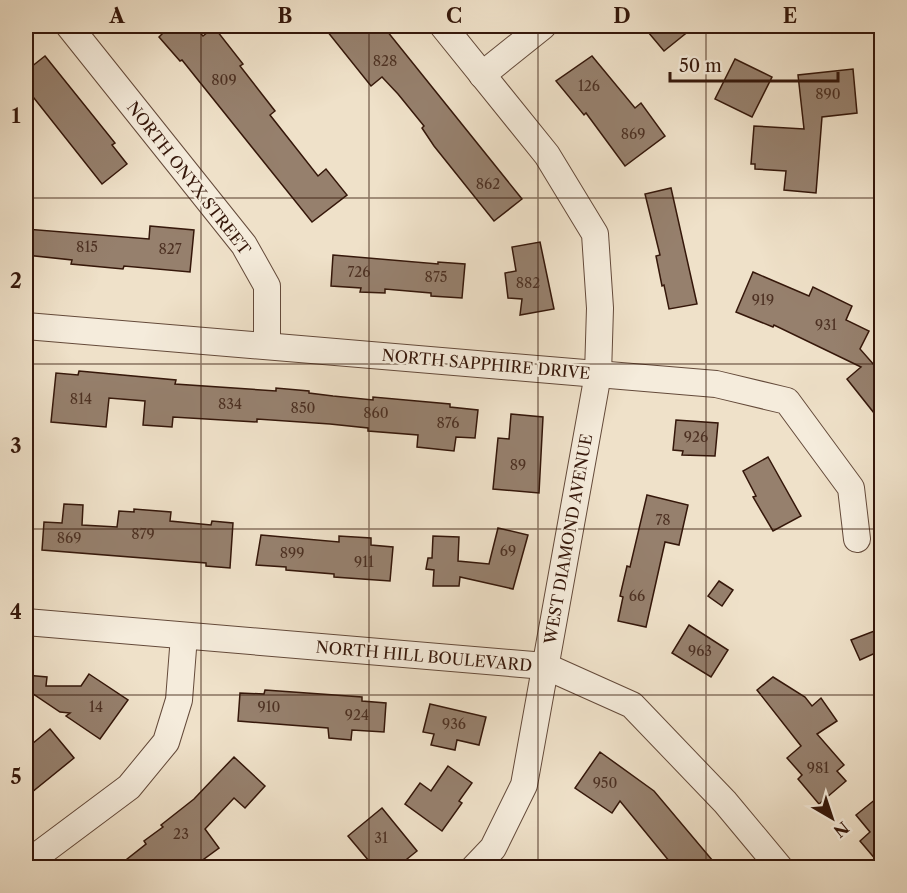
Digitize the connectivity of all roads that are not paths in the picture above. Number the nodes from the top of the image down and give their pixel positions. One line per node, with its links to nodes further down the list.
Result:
1 (69, 26): 6 (street, NORTH ONYX STREET)
2 (443, 26): 4 (street, WEST DIAMOND AVENUE)
3 (543, 26): 4 (street)
4 (482, 75): 7 (street, WEST DIAMOND AVENUE)
5 (26, 326): 6 (street, NORTH SAPPHIRE DRIVE)
6 (267, 346): 7 (street, NORTH SAPPHIRE DRIVE)
7 (597, 374): 8 (street, NORTH SAPPHIRE DRIVE); 11 (street, WEST DIAMOND AVENUE)
8 (857, 539)
9 (26, 622): 10 (street, NORTH HILL BOULEVARD)
10 (184, 636): 11 (street, NORTH HILL BOULEVARD); 12 (street)
11 (545, 666): 13 (street, WEST DIAMOND AVENUE); 14 (street, NORTH HILL BOULEVARD)
12 (26, 864)
13 (474, 867)
14 (780, 867)

